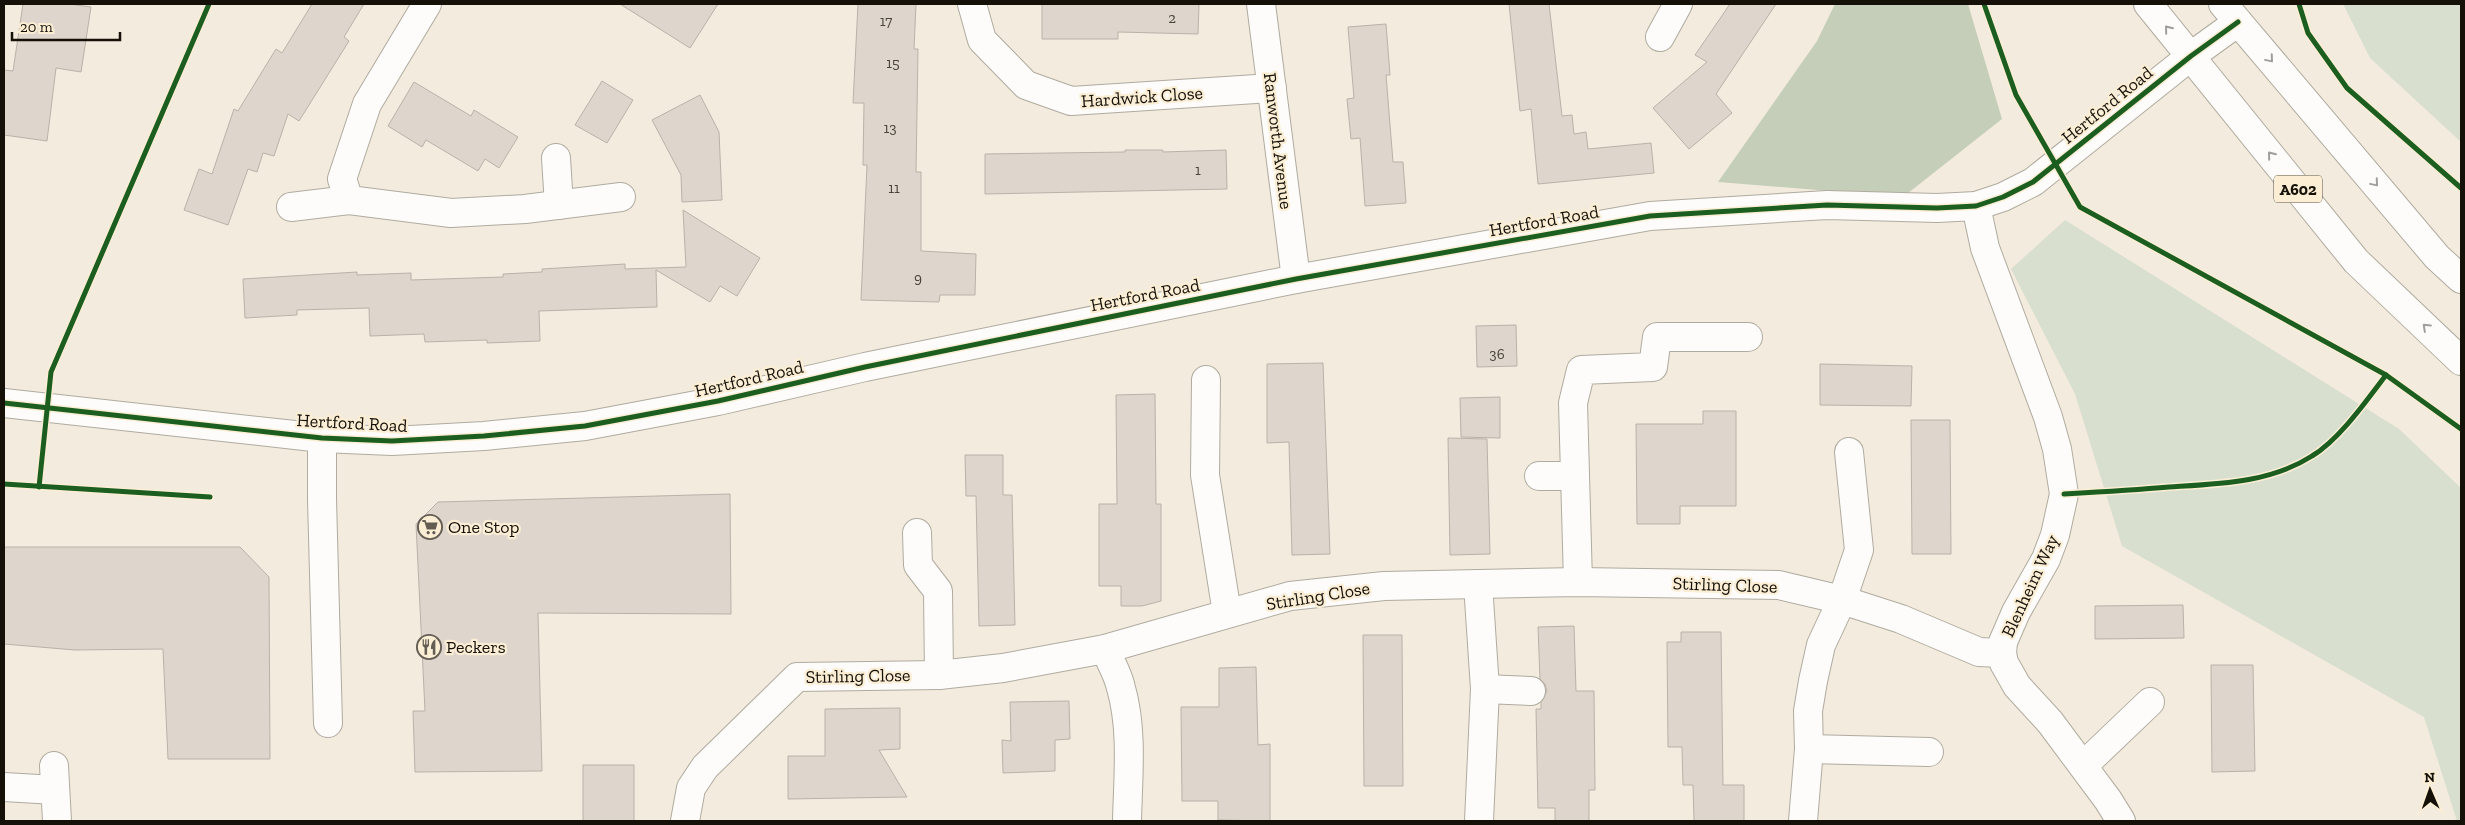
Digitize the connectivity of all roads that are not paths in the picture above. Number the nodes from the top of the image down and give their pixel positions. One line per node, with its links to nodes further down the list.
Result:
1 (427, 4): 12 (main road)
2 (972, 4): 9 (main road, Hardwick Close)
3 (1261, 4): 9 (main road, Ranworth Avenue)
4 (1678, 4): 7 (main road)
5 (2148, 4): 8 (main road, A602, one-way to 5)
6 (2231, 13): 8 (main road, Hertford Road); 17 (main road, one-way to 17)
7 (1660, 37)
8 (2191, 56): 14 (main road, Hertford Road); 19 (main road, A602, one-way to 8)
9 (1272, 88): 16 (main road, Ranworth Avenue)
10 (556, 158): 13 (main road)
11 (620, 198): 13 (main road)
12 (349, 200): 13 (main road); 15 (main road)
13 (559, 205)
14 (1976, 206): 16 (main road, Hertford Road); 32 (main road, Blenheim Way)
15 (291, 207)
16 (1296, 279): 22 (main road, Hertford Road)
17 (2461, 280)
18 (1748, 337): 25 (main road)
19 (2461, 361)
20 (1206, 380): 30 (main road)
21 (4, 403): 22 (main road, Hertford Road)
22 (322, 438): 37 (main road)
23 (1849, 452): 29 (main road)
24 (1539, 476): 25 (main road)
25 (1575, 476): 27 (main road)
26 (917, 533): 33 (main road)
27 (1578, 582): 28 (main road, Stirling Close); 29 (main road, Stirling Close)
28 (1478, 584): 30 (main road, Stirling Close); 34 (main road)
29 (1842, 600): 32 (main road, Stirling Close); 38 (main road)
30 (1227, 614): 31 (main road, Stirling Close)
31 (1105, 649): 33 (main road, Stirling Close); 44 (main road)
32 (2002, 653): 40 (main road, Blenheim Way)
33 (939, 675): 43 (main road, Stirling Close)
34 (1485, 689): 35 (main road); 45 (main road)
35 (1531, 691)
36 (2150, 702): 40 (main road)
37 (328, 724)
38 (1809, 749): 39 (main road); 46 (main road)
39 (1930, 752)
40 (2084, 765): 47 (main road, Blenheim Way)
41 (4, 787): 42 (main road)
42 (57, 821)
43 (685, 821)
44 (1127, 821)
45 (1479, 821)
46 (1804, 821)
47 (2121, 821)

